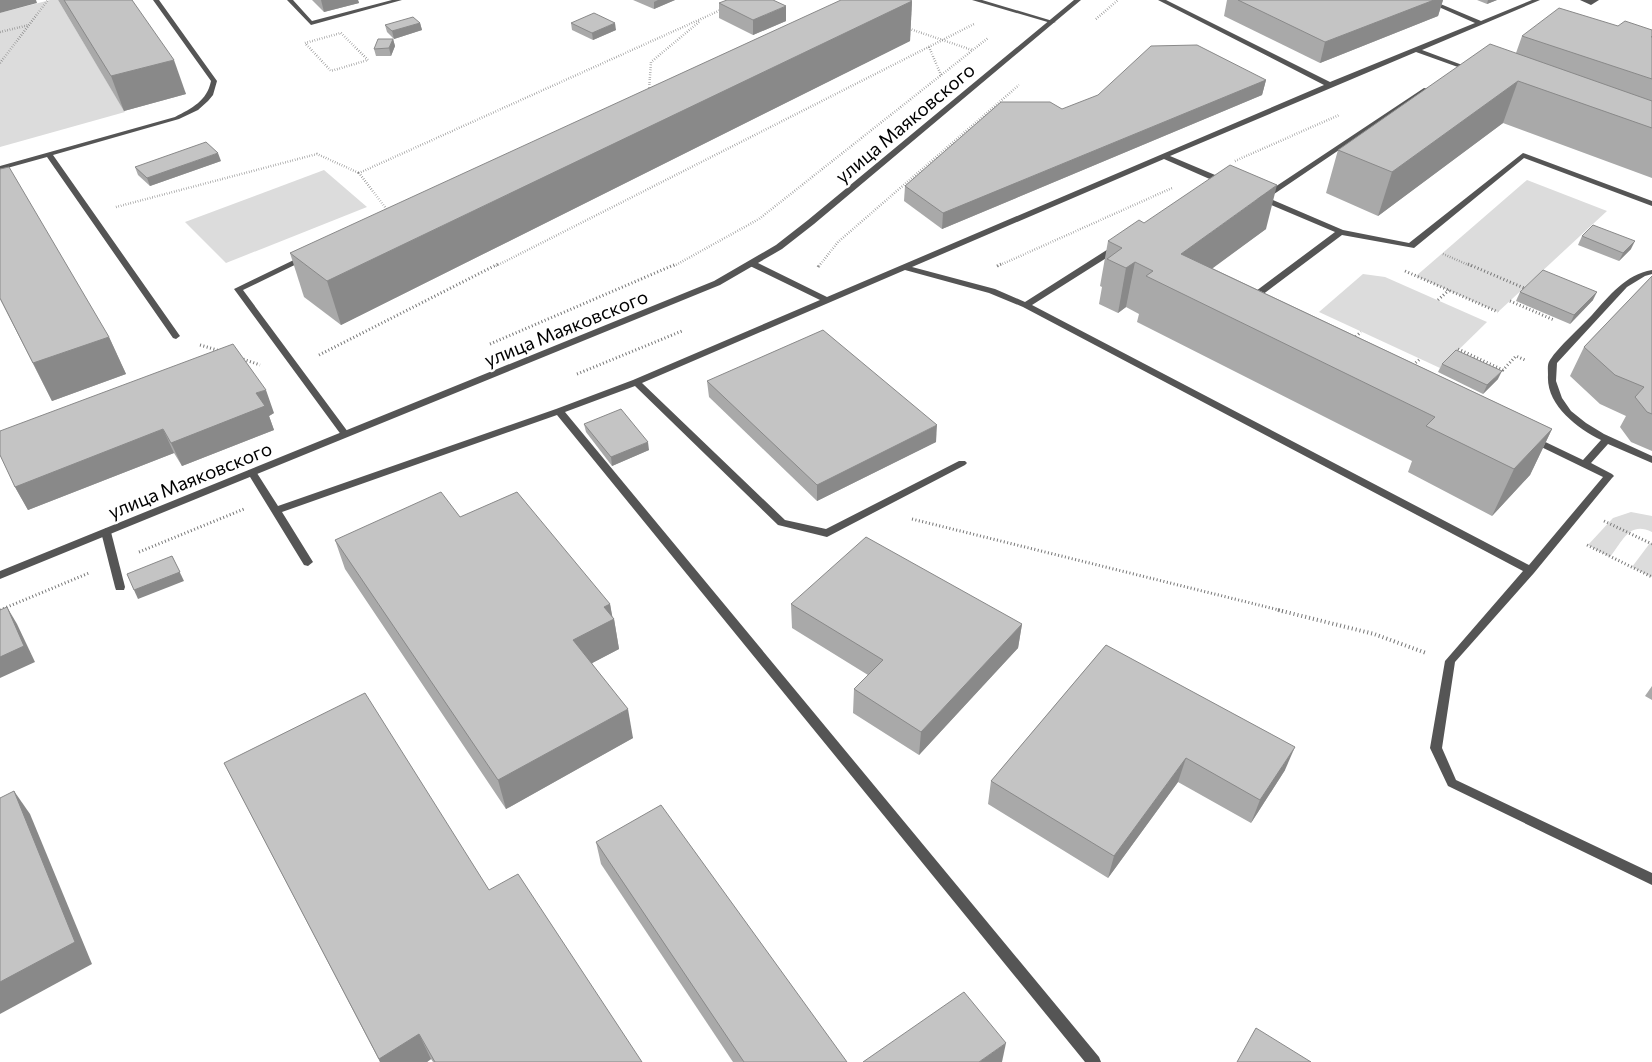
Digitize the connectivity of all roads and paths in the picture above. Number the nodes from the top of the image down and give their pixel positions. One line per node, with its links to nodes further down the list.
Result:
1 (48, 0): 18 (path)
2 (156, 0): 34 (street)
3 (290, 0): 4 (street)
4 (399, 0)
5 (975, 0): 13 (street)
6 (1078, 0): 16 (street, улица Маяковского)
7 (1161, 0): 32 (street)
8 (1426, 0): 17 (street)
9 (1536, 0): 17 (street)
10 (1583, 0): 11 (street)
11 (1596, 0)
12 (729, 6): 15 (path)
13 (1006, 8): 14 (street); 21 (path)
14 (1020, 13): 16 (street); 24 (path)
15 (703, 18): 33 (path); 37 (path)
16 (1053, 22): 48 (street, улица Маяковского)
17 (1480, 24): 25 (street)
18 (29, 25): 20 (path); 26 (path)
19 (899, 25): 21 (path)
20 (0, 32)
21 (943, 40): 23 (path); 24 (path)
22 (305, 43): 22 (path)
23 (929, 47): 30 (path); 70 (path)
24 (973, 50): 30 (path)
25 (1416, 50): 27 (street); 32 (street)
26 (0, 63)
27 (1460, 66): 28 (street); 29 (street)
28 (1452, 72)
29 (1478, 72)
30 (941, 75): 64 (path)
31 (1436, 83): 40 (street)
32 (1330, 85): 35 (street)
33 (649, 90)
34 (48, 154): 36 (street); 42 (street)
35 (1164, 156): 38 (street); 49 (street)
36 (0, 168)
37 (359, 173): 42 (path); 43 (path)
38 (1214, 186)
39 (1255, 195): 40 (street)
40 (1263, 198): 44 (street)
41 (1652, 204): 45 (street)
42 (90, 214): 62 (street)
43 (393, 218)
44 (1341, 232): 45 (street); 58 (street)
45 (1415, 242): 52 (path)
46 (1124, 243): 57 (street)
47 (315, 254): 70 (street)
48 (753, 264): 54 (street); 75 (street, улица Маяковского)
49 (903, 267): 54 (street); 57 (street)
50 (1402, 270): 53 (path)
51 (1652, 272): 60 (street)
52 (1524, 288)
53 (1449, 290): 55 (path); 59 (path)
54 (826, 300): 73 (street)
55 (1438, 300)
56 (1510, 301): 60 (path)
57 (1026, 305): 89 (street)
58 (1256, 306)
59 (1498, 312)
60 (1580, 331): 72 (street)
61 (1361, 332): 63 (path)
62 (176, 336): 66 (path)
63 (1349, 342)
64 (484, 347)
65 (1458, 350): 72 (path)
66 (228, 354)
67 (237, 357): 69 (path)
68 (1420, 358): 71 (path)
69 (263, 366)
70 (296, 367): 75 (street)
71 (1408, 370)
72 (1551, 371): 77 (street)
73 (636, 382): 74 (street); 82 (street)
74 (559, 411): 83 (street); 95 (street)
75 (345, 434): 81 (street, улица Маяковского)
76 (1524, 435): 80 (street)
77 (1606, 440): 78 (street); 80 (street)
78 (1652, 460)
79 (962, 463): 82 (street)
80 (1585, 464): 84 (street)
81 (252, 472): 83 (street); 85 (street, улица Маяковского)
82 (874, 509): 93 (path)
83 (277, 510): 88 (street)
84 (1581, 510): 86 (street); 87 (path)
85 (106, 532): 90 (street, улица Маяковского); 92 (street)
86 (1562, 532): 89 (street); 91 (path)
87 (1652, 544)
88 (308, 562)
89 (1530, 570): 93 (street)
90 (0, 575)
91 (1652, 577)
92 (120, 587)
93 (1450, 661): 94 (street)
94 (1652, 879)
95 (1094, 1062)

